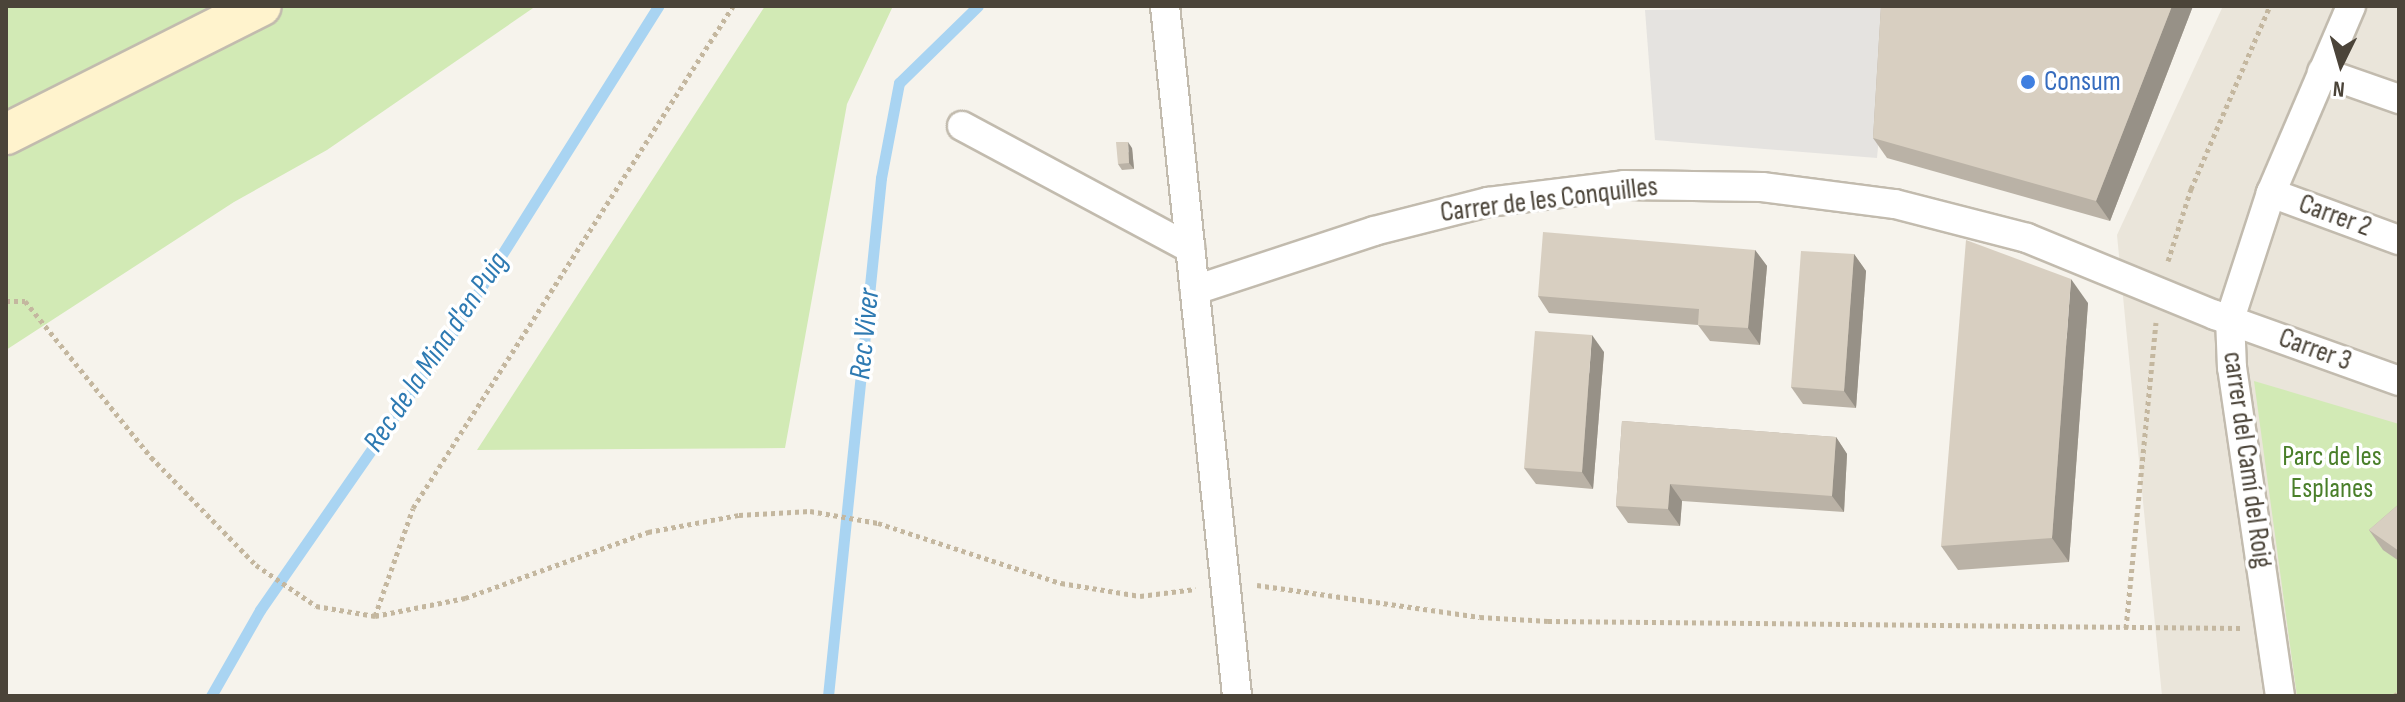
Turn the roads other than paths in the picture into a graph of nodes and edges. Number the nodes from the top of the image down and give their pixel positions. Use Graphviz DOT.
graph roads {
  1 [pos="261,6"];
  2 [pos="1165,6"];
  3 [pos="2351,6"];
  4 [pos="2322,72"];
  5 [pos="2399,99"];
  6 [pos="962,126"];
  7 [pos="6,134"];
  8 [pos="2271,193"];
  9 [pos="2399,240"];
  10 [pos="1190,248"];
  11 [pos="1195,290"];
  12 [pos="2230,319"];
  13 [pos="2399,381"];
  14 [pos="1237,696"];
  15 [pos="2280,696"];
  1 -- 7 [label="main road"];
  2 -- 10 [label="street"];
  3 -- 4 [label="street, carrer del Camí del Roig"];
  4 -- 5 [label="street"];
  4 -- 8 [label="street, carrer del Camí del Roig"];
  6 -- 10 [label="street"];
  8 -- 9 [label="street, Carrer 2"];
  8 -- 12 [label="street, carrer del Camí del Roig"];
  10 -- 11 [label="street"];
  11 -- 12 [label="street, Carrer de les Conquilles"];
  11 -- 14 [label="street"];
  12 -- 13 [label="street, Carrer 3"];
  12 -- 15 [label="street, carrer del Camí del Roig"];
}
